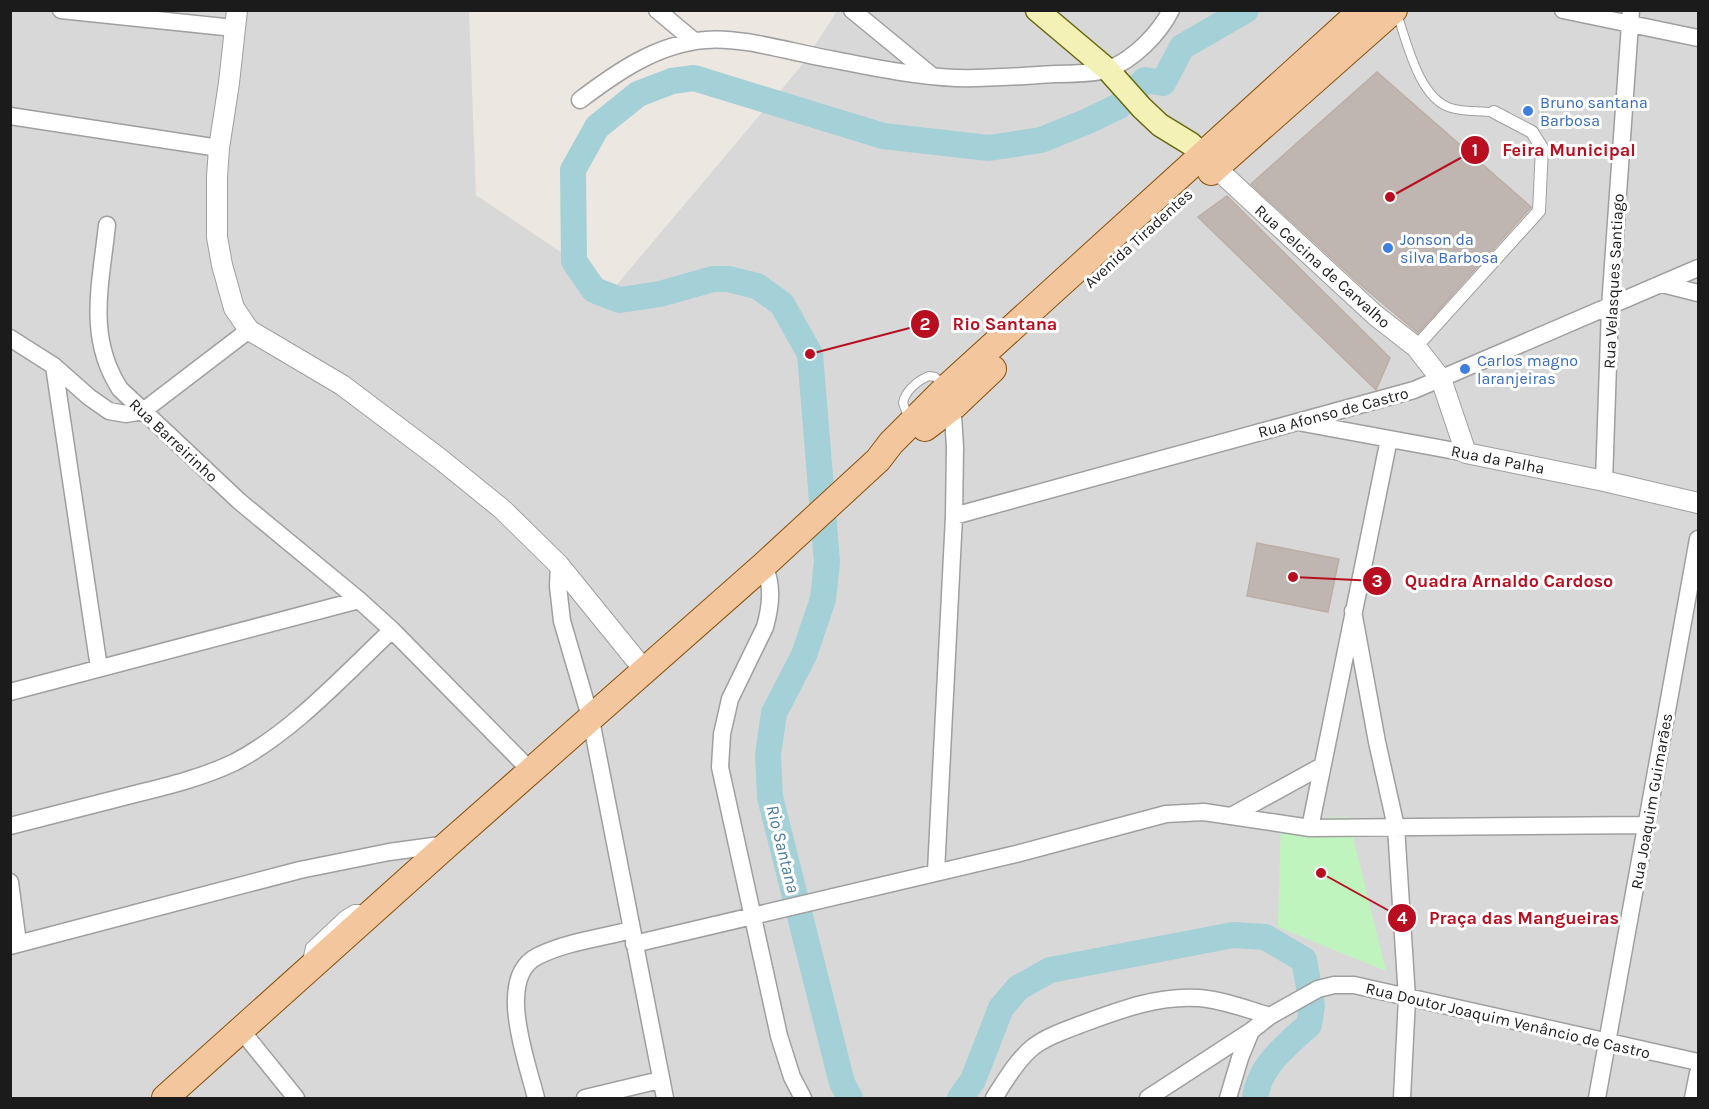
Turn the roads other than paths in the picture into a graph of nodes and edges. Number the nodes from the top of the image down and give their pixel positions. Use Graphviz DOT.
graph roads {
  1 [pos="62,10"];
  2 [pos="657,10"];
  3 [pos="852,10"];
  4 [pos="1037,10"];
  5 [pos="1171,10"];
  6 [pos="1362,10"];
  7 [pos="1394,10"];
  8 [pos="1563,10"];
  9 [pos="1631,18"];
  10 [pos="236,19"];
  11 [pos="1698,38"];
  12 [pos="694,41"];
  13 [pos="1108,70"];
  14 [pos="931,76"];
  15 [pos="580,100"];
  16 [pos="1494,112"];
  17 [pos="10,116"];
  18 [pos="219,148"];
  19 [pos="1210,162"];
  20 [pos="107,225"];
  21 [pos="1698,268"];
  22 [pos="1662,284"];
  23 [pos="1698,293"];
  24 [pos="1610,308"];
  25 [pos="249,330"];
  26 [pos="10,338"];
  27 [pos="1416,347"];
  28 [pos="54,366"];
  29 [pos="1442,379"];
  30 [pos="950,397"];
  31 [pos="143,411"];
  32 [pos="1296,422"];
  33 [pos="917,426"];
  34 [pos="1389,439"];
  35 [pos="1466,453"];
  36 [pos="1604,481"];
  37 [pos="1698,503"];
  38 [pos="954,516"];
  39 [pos="1698,539"];
  40 [pos="773,556"];
  41 [pos="560,565"];
  42 [pos="359,600"];
  43 [pos="1353,610"];
  44 [pos="392,630"];
  45 [pos="99,668"];
  46 [pos="645,671"];
  47 [pos="10,692"];
  48 [pos="591,720"];
  49 [pos="1322,766"];
  50 [pos="531,771"];
  51 [pos="1231,816"];
  52 [pos="1647,825"];
  53 [pos="10,826"];
  54 [pos="1396,827"];
  55 [pos="1310,828"];
  56 [pos="448,844"];
  57 [pos="936,872"];
  58 [pos="10,882"];
  59 [pos="753,917"];
  60 [pos="633,937"];
  61 [pos="14,944"];
  62 [pos="1407,998"];
  63 [pos="1270,1016"];
  64 [pos="241,1030"];
  65 [pos="1251,1031"];
  66 [pos="1608,1043"];
  67 [pos="1698,1062"];
  68 [pos="1698,1073"];
  69 [pos="792,1077"];
  70 [pos="660,1080"];
  71 [pos="165,1098"];
  72 [pos="296,1098"];
  73 [pos="536,1098"];
  74 [pos="585,1098"];
  75 [pos="665,1098"];
  76 [pos="788,1098"];
  77 [pos="803,1098"];
  78 [pos="994,1098"];
  79 [pos="1148,1098"];
  80 [pos="1228,1098"];
  81 [pos="1402,1098"];
  82 [pos="1597,1098"];
  83 [pos="1693,1098"];
  1 -- 10 [label="street"];
  2 -- 12 [label="street"];
  3 -- 14 [label="street"];
  4 -- 13 [label="main road, Rua Celcina de Carvalho"];
  5 -- 13 [label="street"];
  6 -- 19 [label="main road"];
  7 -- 16 [label="lane"];
  7 -- 19 [label="main road"];
  8 -- 9 [label="street"];
  9 -- 11 [label="street"];
  9 -- 24 [label="street, Rua Velasques Santiago"];
  10 -- 18 [label="street"];
  12 -- 14 [label="street"];
  12 -- 15 [label="street"];
  13 -- 14 [label="street"];
  13 -- 19 [label="main road, Rua Celcina de Carvalho"];
  16 -- 27 [label="street"];
  17 -- 18 [label="street"];
  18 -- 25 [label="street"];
  19 -- 27 [label="street, Rua Celcina de Carvalho"];
  19 -- 30 [label="main road"];
  20 -- 31 [label="street, Rua Barreirinho"];
  21 -- 22 [label="street, Rua Afonso de Castro"];
  22 -- 23 [label="street"];
  22 -- 24 [label="street, Rua Afonso de Castro"];
  24 -- 29 [label="street, Rua Afonso de Castro"];
  24 -- 36 [label="street, Rua Velasques Santiago"];
  25 -- 31 [label="street"];
  25 -- 41 [label="street"];
  26 -- 28 [label="street"];
  27 -- 29 [label="street, Rua Celcina de Carvalho"];
  28 -- 31 [label="street"];
  28 -- 45 [label="street"];
  29 -- 32 [label="street, Rua Afonso de Castro"];
  29 -- 35 [label="street, Rua Celcina de Carvalho"];
  30 -- 33 [label="main road"];
  30 -- 33 [label="lane"];
  30 -- 38 [label="street"];
  31 -- 42 [label="street, Rua Barreirinho"];
  32 -- 34 [label="street, Rua da Palha"];
  32 -- 38 [label="street, Rua Afonso de Castro"];
  33 -- 40 [label="main road"];
  34 -- 35 [label="street, Rua da Palha"];
  34 -- 43 [label="street"];
  35 -- 36 [label="street, Rua da Palha"];
  36 -- 37 [label="street, Rua da Palha"];
  38 -- 57 [label="street"];
  39 -- 52 [label="street, Rua Joaquim Guimarães"];
  40 -- 46 [label="main road"];
  40 -- 59 [label="street"];
  41 -- 46 [label="street"];
  41 -- 48 [label="street"];
  42 -- 44 [label="street, Rua Barreirinho"];
  42 -- 45 [label="street"];
  43 -- 49 [label="street"];
  43 -- 54 [label="street"];
  44 -- 50 [label="street, Rua Barreirinho"];
  44 -- 53 [label="street"];
  45 -- 47 [label="street"];
  46 -- 48 [label="main road"];
  48 -- 50 [label="main road"];
  48 -- 60 [label="street"];
  49 -- 51 [label="street"];
  49 -- 55 [label="street"];
  50 -- 56 [label="main road"];
  51 -- 55 [label="street"];
  51 -- 57 [label="street"];
  52 -- 54 [label="street"];
  52 -- 66 [label="street, Rua Joaquim Guimarães"];
  54 -- 55 [label="street"];
  54 -- 62 [label="street"];
  56 -- 61 [label="street"];
  56 -- 64 [label="main road"];
  57 -- 59 [label="street"];
  58 -- 61 [label="street"];
  59 -- 60 [label="street"];
  59 -- 69 [label="street"];
  60 -- 70 [label="street"];
  60 -- 73 [label="street"];
  62 -- 63 [label="street, Rua Doutor Joaquim Venâncio de Castro"];
  62 -- 66 [label="street, Rua Doutor Joaquim Venâncio de Castro"];
  62 -- 81 [label="street"];
  63 -- 65 [label="street"];
  63 -- 78 [label="street"];
  64 -- 71 [label="main road"];
  64 -- 72 [label="street"];
  65 -- 79 [label="street"];
  65 -- 80 [label="street"];
  66 -- 67 [label="street, Rua Doutor Joaquim Venâncio de Castro"];
  66 -- 82 [label="street, Rua Joaquim Guimarães"];
  68 -- 83 [label="street"];
  69 -- 76 [label="street"];
  69 -- 77 [label="street"];
  70 -- 74 [label="street"];
  70 -- 75 [label="street"];
}
